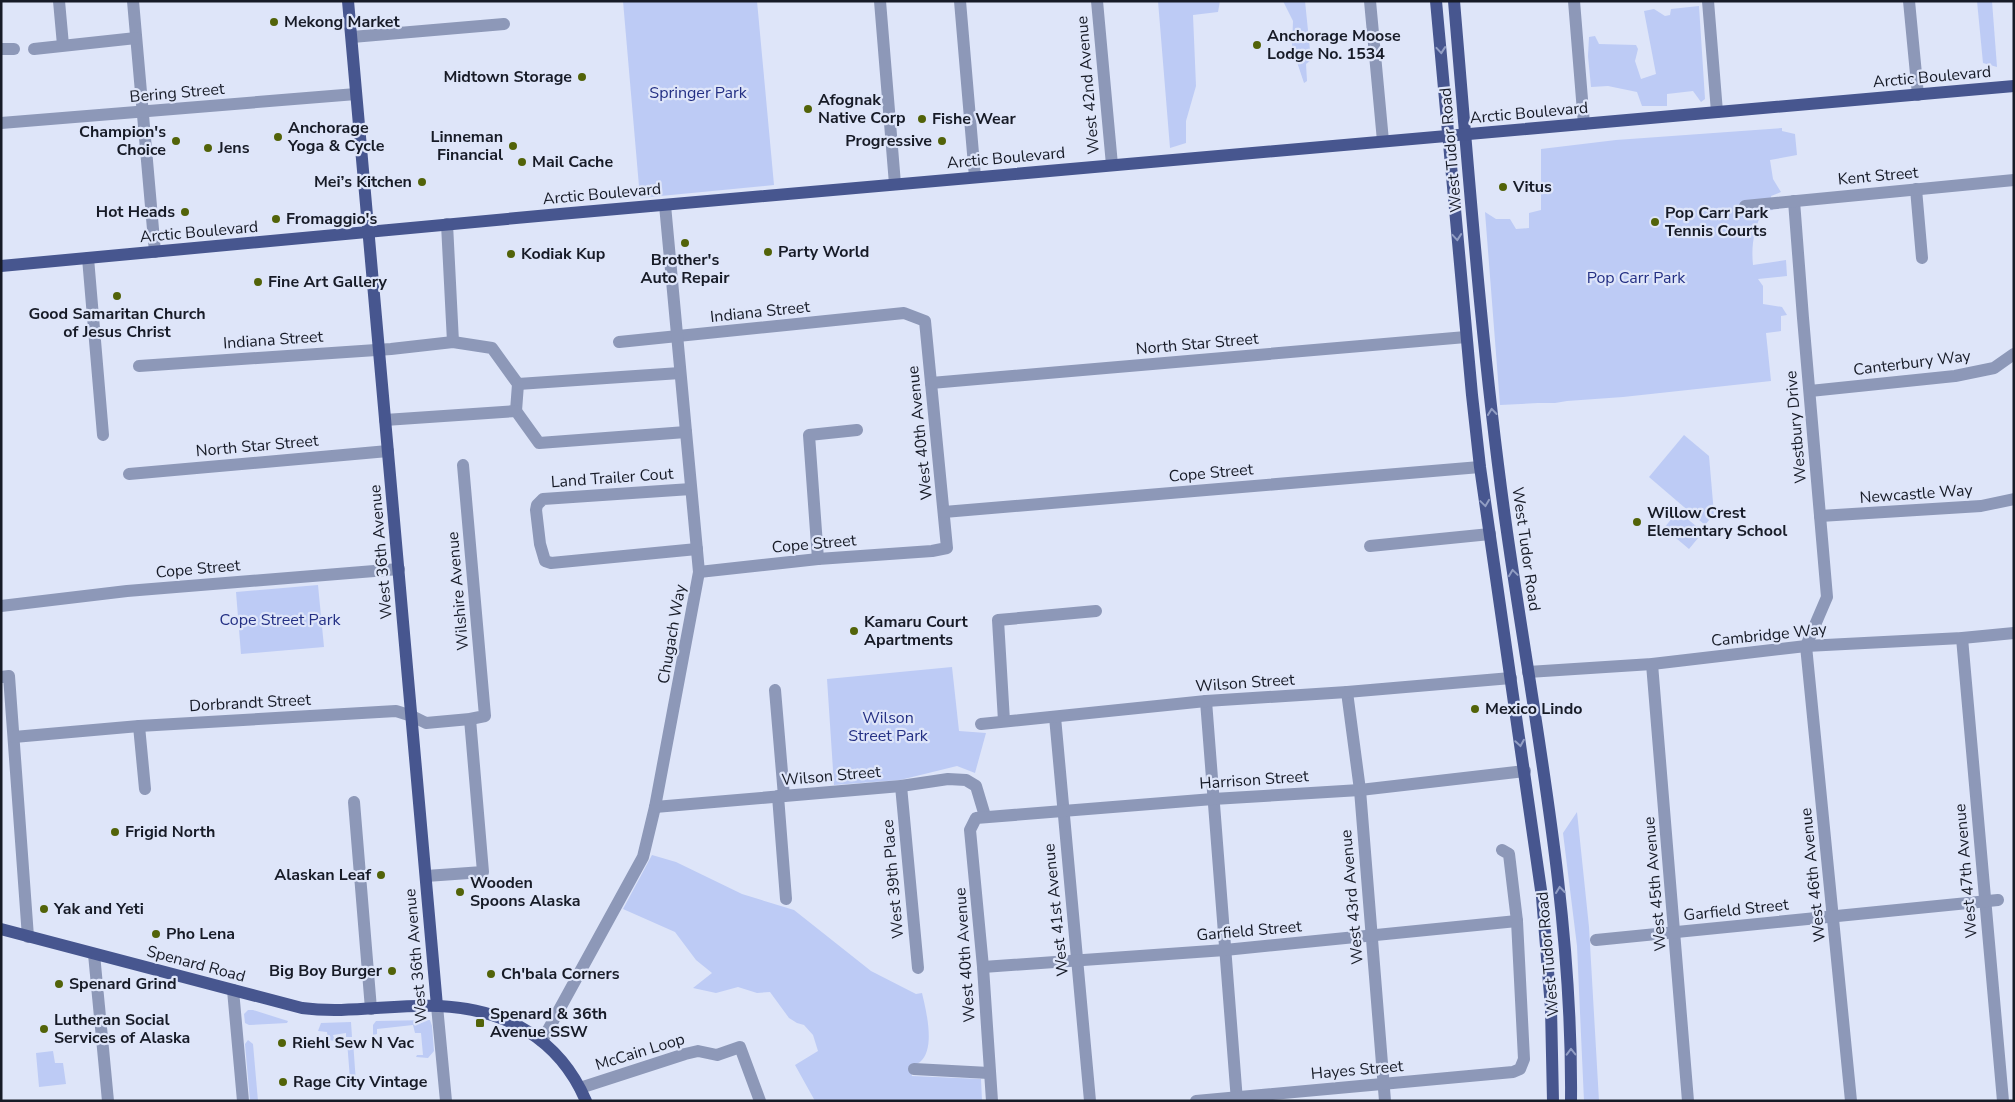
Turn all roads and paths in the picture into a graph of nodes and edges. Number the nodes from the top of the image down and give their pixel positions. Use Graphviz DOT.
graph roads {
  1 [pos="59,1"];
  2 [pos="133,1"];
  3 [pos="348,1"];
  4 [pos="880,1"];
  5 [pos="960,1"];
  6 [pos="1097,1"];
  7 [pos="1370,1"];
  8 [pos="1436,1"];
  9 [pos="1454,1"];
  10 [pos="1574,1"];
  11 [pos="1708,1"];
  12 [pos="1909,1"];
  13 [pos="504,24"];
  14 [pos="352,37"];
  15 [pos="136,38"];
  16 [pos="63,45"];
  17 [pos="34,50"];
  18 [pos="2014,86"];
  19 [pos="356,94"];
  20 [pos="1918,95"];
  21 [pos="143,112"];
  22 [pos="1717,112"];
  23 [pos="1,123"];
  24 [pos="1584,124"];
  25 [pos="1465,134"];
  26 [pos="1448,136"];
  27 [pos="1383,141"];
  28 [pos="1112,166"];
  29 [pos="975,178"];
  30 [pos="2014,180"];
  31 [pos="895,184"];
  32 [pos="1916,189"];
  33 [pos="1794,200"];
  34 [pos="665,205"];
  35 [pos="1745,206"];
  36 [pos="447,224"];
  37 [pos="369,233"];
  38 [pos="155,252"];
  39 [pos="88,258"];
  40 [pos="1922,258"];
  41 [pos="1,266"];
  42 [pos="904,313"];
  43 [pos="676,337"];
  44 [pos="1466,337"];
  45 [pos="453,342"];
  46 [pos="620,342"];
  47 [pos="379,349"];
  48 [pos="2014,354"];
  49 [pos="139,366"];
  50 [pos="680,373"];
  51 [pos="931,383"];
  52 [pos="518,384"];
  53 [pos="1810,391"];
  54 [pos="516,411"];
  55 [pos="385,420"];
  56 [pos="857,430"];
  57 [pos="686,432"];
  58 [pos="103,435"];
  59 [pos="388,451"];
  60 [pos="464,465"];
  61 [pos="1480,467"];
  62 [pos="129,474"];
  63 [pos="691,489"];
  64 [pos="2014,499"];
  65 [pos="944,512"];
  66 [pos="1820,516"];
  67 [pos="1490,534"];
  68 [pos="1370,546"];
  69 [pos="697,549"];
  70 [pos="932,551"];
  71 [pos="818,559"];
  72 [pos="399,569"];
  73 [pos="699,572"];
  74 [pos="1497,585"];
  75 [pos="1,606"];
  76 [pos="1096,611"];
  77 [pos="2014,633"];
  78 [pos="1962,638"];
  79 [pos="1806,646"];
  80 [pos="1652,664"];
  81 [pos="1528,672"];
  82 [pos="5,676"];
  83 [pos="1511,678"];
  84 [pos="775,690"];
  85 [pos="1347,692"];
  86 [pos="1206,702"];
  87 [pos="412,716"];
  88 [pos="485,716"];
  89 [pos="1055,716"];
  90 [pos="470,719"];
  91 [pos="1004,721"];
  92 [pos="981,724"];
  93 [pos="139,726"];
  94 [pos="14,737"];
  95 [pos="1542,765"];
  96 [pos="1525,771"];
  97 [pos="901,786"];
  98 [pos="145,789"];
  99 [pos="1360,790"];
  100 [pos="781,796"];
  101 [pos="1213,799"];
  102 [pos="354,802"];
  103 [pos="655,807"];
  104 [pos="1063,811"];
  105 [pos="985,816"];
  106 [pos="1502,850"];
  107 [pos="426,876"];
  108 [pos="786,898"];
  109 [pos="1998,900"];
  110 [pos="1985,902"];
  111 [pos="1833,917"];
  112 [pos="1516,921"];
  113 [pos="1,929"];
  114 [pos="1675,932"];
  115 [pos="1372,936"];
  116 [pos="28,937"];
  117 [pos="1596,940"];
  118 [pos="1226,950"];
  119 [pos="94,954"];
  120 [pos="1078,960"];
  121 [pos="983,967"];
  122 [pos="918,968"];
  123 [pos="233,990"];
  124 [pos="437,1006"];
  125 [pos="371,1009"];
  126 [pos="542,1041"];
  127 [pos="914,1069"];
  128 [pos="989,1073"];
  129 [pos="1384,1084"];
  130 [pos="580,1088"];
  131 [pos="1237,1099"];
  132 [pos="108,1101"];
  133 [pos="243,1101"];
  134 [pos="446,1101"];
  135 [pos="586,1101"];
  136 [pos="760,1101"];
  137 [pos="992,1101"];
  138 [pos="1090,1101"];
  139 [pos="1196,1101"];
  140 [pos="1385,1101"];
  141 [pos="1553,1101"];
  142 [pos="1571,1101"];
  143 [pos="1688,1101"];
  144 [pos="1851,1101"];
  145 [pos="2003,1101"];
  1 -- 16 [label="street"];
  2 -- 15 [label="street"];
  3 -- 14 [label="main road, West 36th Avenue"];
  4 -- 31 [label="street"];
  5 -- 29 [label="street"];
  6 -- 28 [label="street, West 42nd Avenue"];
  7 -- 27 [label="street"];
  8 -- 26 [label="main road, West Tudor Road, one-way"];
  9 -- 25 [label="main road, West Tudor Road"];
  10 -- 24 [label="street"];
  11 -- 22 [label="street"];
  12 -- 20 [label="street"];
  13 -- 14 [label="street"];
  14 -- 19 [label="main road, West 36th Avenue"];
  15 -- 16 [label="street"];
  15 -- 21 [label="street"];
  16 -- 17 [label="street"];
  18 -- 20 [label="main road, Arctic Boulevard"];
  19 -- 21 [label="street, Bering Street"];
  19 -- 37 [label="main road, West 36th Avenue"];
  20 -- 22 [label="main road, Arctic Boulevard"];
  21 -- 23 [label="street, Bering Street"];
  21 -- 38 [label="street"];
  22 -- 24 [label="main road, Arctic Boulevard"];
  24 -- 25 [label="main road, Arctic Boulevard"];
  25 -- 26 [label="main road, Arctic Boulevard"];
  81 -- 25 [label="main road, West Tudor Road, one-way"];
  26 -- 27 [label="main road, Arctic Boulevard"];
  26 -- 44 [label="main road, West Tudor Road, one-way"];
  27 -- 28 [label="main road, Arctic Boulevard"];
  28 -- 29 [label="main road, Arctic Boulevard"];
  29 -- 31 [label="main road, Arctic Boulevard"];
  30 -- 32 [label="street, Kent Street"];
  31 -- 34 [label="main road, Arctic Boulevard"];
  32 -- 33 [label="street, Kent Street"];
  32 -- 40 [label="street"];
  33 -- 35 [label="street, Kent Street"];
  33 -- 53 [label="street, Westbury Drive"];
  34 -- 36 [label="main road, Arctic Boulevard"];
  34 -- 43 [label="street, Chugach Way"];
  36 -- 37 [label="main road, Arctic Boulevard"];
  36 -- 45 [label="street"];
  37 -- 38 [label="main road, Arctic Boulevard"];
  37 -- 47 [label="main road, West 36th Avenue"];
  38 -- 39 [label="main road, Arctic Boulevard"];
  39 -- 41 [label="main road, Arctic Boulevard"];
  39 -- 58 [label="street"];
  42 -- 43 [label="street, Indiana Street"];
  42 -- 51 [label="street, West 40th Avenue"];
  43 -- 46 [label="street, Indiana Street"];
  43 -- 50 [label="street, Chugach Way"];
  44 -- 51 [label="street, North Star Street"];
  44 -- 61 [label="main road, West Tudor Road"];
  45 -- 47 [label="street, Indiana Street"];
  45 -- 52 [label="street, Indiana Street"];
  47 -- 49 [label="street, Indiana Street"];
  47 -- 55 [label="main road, West 36th Avenue"];
  48 -- 53 [label="street, Canterbury Way"];
  50 -- 52 [label="street"];
  50 -- 57 [label="street, Chugach Way"];
  51 -- 65 [label="street, West 40th Avenue"];
  52 -- 54 [label="street"];
  53 -- 66 [label="street, Westbury Drive"];
  54 -- 55 [label="street"];
  54 -- 57 [label="street"];
  55 -- 59 [label="main road, West 36th Avenue"];
  56 -- 71 [label="street"];
  57 -- 63 [label="street, Chugach Way"];
  59 -- 62 [label="street, North Star Street"];
  59 -- 72 [label="main road, West 36th Avenue"];
  60 -- 88 [label="street, Wilshire Avenue"];
  61 -- 65 [label="street, Cope Street"];
  61 -- 67 [label="main road, West Tudor Road, one-way"];
  63 -- 69 [label="street, Chugach Way"];
  63 -- 69 [label="street, Land Trailer Cout"];
  64 -- 66 [label="street, Newcastle Way"];
  65 -- 70 [label="street, West 40th Avenue"];
  66 -- 79 [label="street, Westbury Drive"];
  67 -- 68 [label="street"];
  67 -- 74 [label="main road, West Tudor Road"];
  69 -- 73 [label="street, Chugach Way"];
  70 -- 71 [label="street, Cope Street"];
  71 -- 73 [label="street, Cope Street"];
  72 -- 75 [label="street, Cope Street"];
  72 -- 87 [label="main road, West 36th Avenue"];
  73 -- 103 [label="street, Chugach Way"];
  74 -- 81 [label="main road"];
  74 -- 83 [label="main road, West Tudor Road"];
  76 -- 91 [label="street"];
  77 -- 78 [label="street, Cambridge Way"];
  78 -- 79 [label="street, Cambridge Way"];
  78 -- 110 [label="street, West 47th Avenue"];
  79 -- 80 [label="street, Cambridge Way"];
  79 -- 111 [label="street, West 46th Avenue"];
  80 -- 81 [label="street, Cambridge Way"];
  80 -- 114 [label="street, West 45th Avenue"];
  81 -- 95 [label="main road, West Tudor Road"];
  82 -- 94 [label="street"];
  83 -- 85 [label="street, Wilson Street"];
  83 -- 95 [label="main road"];
  83 -- 96 [label="main road, West Tudor Road, one-way"];
  84 -- 100 [label="street"];
  85 -- 86 [label="street, Wilson Street"];
  85 -- 99 [label="street, West 43rd Avenue"];
  86 -- 89 [label="street, Wilson Street"];
  86 -- 101 [label="street"];
  87 -- 90 [label="street, Dorbrandt Street"];
  87 -- 93 [label="street, Dorbrandt Street"];
  87 -- 107 [label="main road, West 36th Avenue"];
  88 -- 90 [label="street, Dorbrandt Street"];
  89 -- 91 [label="street, Wilson Street"];
  89 -- 104 [label="street, West 41st Avenue"];
  90 -- 107 [label="street"];
  91 -- 92 [label="street, Wilson Street"];
  93 -- 94 [label="street, Dorbrandt Street"];
  93 -- 98 [label="street"];
  94 -- 116 [label="street"];
  142 -- 95 [label="main road, West Tudor Road, one-way"];
  96 -- 99 [label="street, Harrison Street"];
  96 -- 141 [label="main road, West Tudor Road"];
  97 -- 100 [label="street, Wilson Street"];
  97 -- 105 [label="street, Wilson Street"];
  97 -- 122 [label="street, West 39th Place"];
  99 -- 101 [label="street, Harrison Street"];
  99 -- 115 [label="street, West 43rd Avenue"];
  100 -- 103 [label="street, Wilson Street"];
  100 -- 108 [label="street"];
  101 -- 104 [label="street, Harrison Street"];
  101 -- 118 [label="street"];
  102 -- 125 [label="street"];
  103 -- 126 [label="street, Chugach Way"];
  104 -- 105 [label="street, Harrison Street"];
  104 -- 120 [label="street, West 41st Avenue"];
  105 -- 121 [label="street, West 40th Avenue"];
  106 -- 112 [label="street"];
  107 -- 124 [label="main road, West 36th Avenue"];
  109 -- 110 [label="street, Garfield Street"];
  110 -- 111 [label="street, Garfield Street"];
  110 -- 145 [label="street, West 47th Avenue"];
  111 -- 114 [label="street, Garfield Street"];
  111 -- 144 [label="street, West 46th Avenue"];
  112 -- 115 [label="street, Garfield Street"];
  112 -- 129 [label="street, Hayes Street"];
  113 -- 116 [label="main road, Spenard Road"];
  114 -- 117 [label="street, Garfield Street"];
  114 -- 143 [label="street, West 45th Avenue"];
  115 -- 118 [label="street, Garfield Street"];
  115 -- 129 [label="street, West 43rd Avenue"];
  116 -- 119 [label="main road, Spenard Road"];
  118 -- 120 [label="street, Garfield Street"];
  118 -- 131 [label="street"];
  119 -- 123 [label="main road, Spenard Road"];
  119 -- 132 [label="street"];
  120 -- 121 [label="street, Garfield Street"];
  120 -- 138 [label="street, West 41st Avenue"];
  121 -- 128 [label="street, West 40th Avenue"];
  123 -- 125 [label="main road, Spenard Road"];
  123 -- 133 [label="street"];
  124 -- 125 [label="main road, Spenard Road"];
  124 -- 126 [label="main road, Spenard Road"];
  124 -- 134 [label="street, West 36th Avenue"];
  126 -- 130 [label="main road, Spenard Road"];
  127 -- 128 [label="street"];
  128 -- 137 [label="street, West 40th Avenue"];
  129 -- 131 [label="street, Hayes Street"];
  129 -- 140 [label="street, West 43rd Avenue"];
  130 -- 135 [label="main road, Spenard Road"];
  130 -- 136 [label="street, McCain Loop"];
  131 -- 139 [label="street, Hayes Street"];
}
